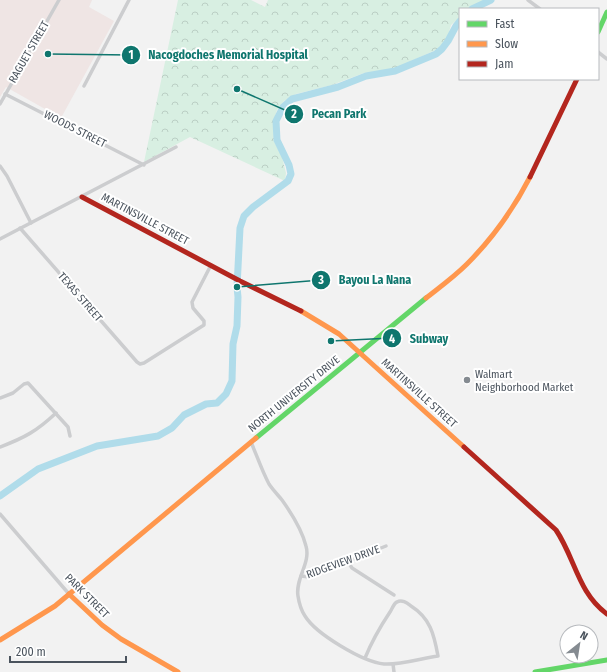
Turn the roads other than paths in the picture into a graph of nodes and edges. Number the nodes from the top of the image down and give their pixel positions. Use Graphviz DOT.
graph roads {
  1 [pos="59,0"];
  2 [pos="129,0"];
  3 [pos="528,0"];
  4 [pos="539,8"];
  5 [pos="607,12"];
  6 [pos="599,30"];
  7 [pos="599,53"];
  8 [pos="607,59"];
  9 [pos="577,80"];
  10 [pos="84,86"];
  11 [pos="5,94"];
  12 [pos="0,104"];
  13 [pos="176,147"];
  14 [pos="144,165"];
  15 [pos="0,166"];
  16 [pos="82,197"];
  17 [pos="31,223"];
  18 [pos="20,228"];
  19 [pos="0,239"];
  20 [pos="211,265"];
  21 [pos="360,353"];
  22 [pos="0,398"];
  23 [pos="56,413"];
  24 [pos="70,436"];
  25 [pos="251,442"];
  26 [pos="0,447"];
  27 [pos="1,515"];
  28 [pos="386,546"];
  29 [pos="348,562"];
  30 [pos="300,576"];
  31 [pos="69,594"];
  32 [pos="394,595"];
  33 [pos="607,614"];
  34 [pos="0,640"];
  35 [pos="365,658"];
  36 [pos="607,660"];
  37 [pos="393,664"];
  38 [pos="178,672"];
  39 [pos="394,672"];
  40 [pos="535,672"];
  1 -- 11 [label="street, RAGUET STREET"];
  2 -- 10 [label="street"];
  3 -- 4 [label="street"];
  5 -- 6 [label="street"];
  7 -- 8 [label="street"];
  9 -- 21 [label="street, NORTH UNIVERSITY DRIVE"];
  11 -- 12 [label="street, RAGUET STREET"];
  11 -- 14 [label="street, WOODS STREET"];
  13 -- 14 [label="street"];
  14 -- 16 [label="street"];
  15 -- 17 [label="street"];
  16 -- 17 [label="street"];
  16 -- 20 [label="street, MARTINSVILLE STREET"];
  17 -- 18 [label="street"];
  18 -- 19 [label="street"];
  18 -- 20 [label="street, TEXAS STREET"];
  20 -- 21 [label="street, MARTINSVILLE STREET"];
  21 -- 25 [label="street, NORTH UNIVERSITY DRIVE"];
  21 -- 33 [label="street, MARTINSVILLE STREET"];
  22 -- 23 [label="street"];
  23 -- 24 [label="street"];
  23 -- 26 [label="street"];
  25 -- 30 [label="street"];
  25 -- 31 [label="street, NORTH UNIVERSITY DRIVE"];
  27 -- 31 [label="street, PARK STREET"];
  28 -- 29 [label="street, RIDGEVIEW DRIVE"];
  29 -- 30 [label="street, RIDGEVIEW DRIVE"];
  29 -- 32 [label="street"];
  30 -- 35 [label="street"];
  31 -- 34 [label="street, NORTH UNIVERSITY DRIVE"];
  31 -- 38 [label="street, PARK STREET"];
  35 -- 37 [label="street"];
  35 -- 37 [label="street"];
  36 -- 40 [label="street"];
  37 -- 39 [label="street"];
}
